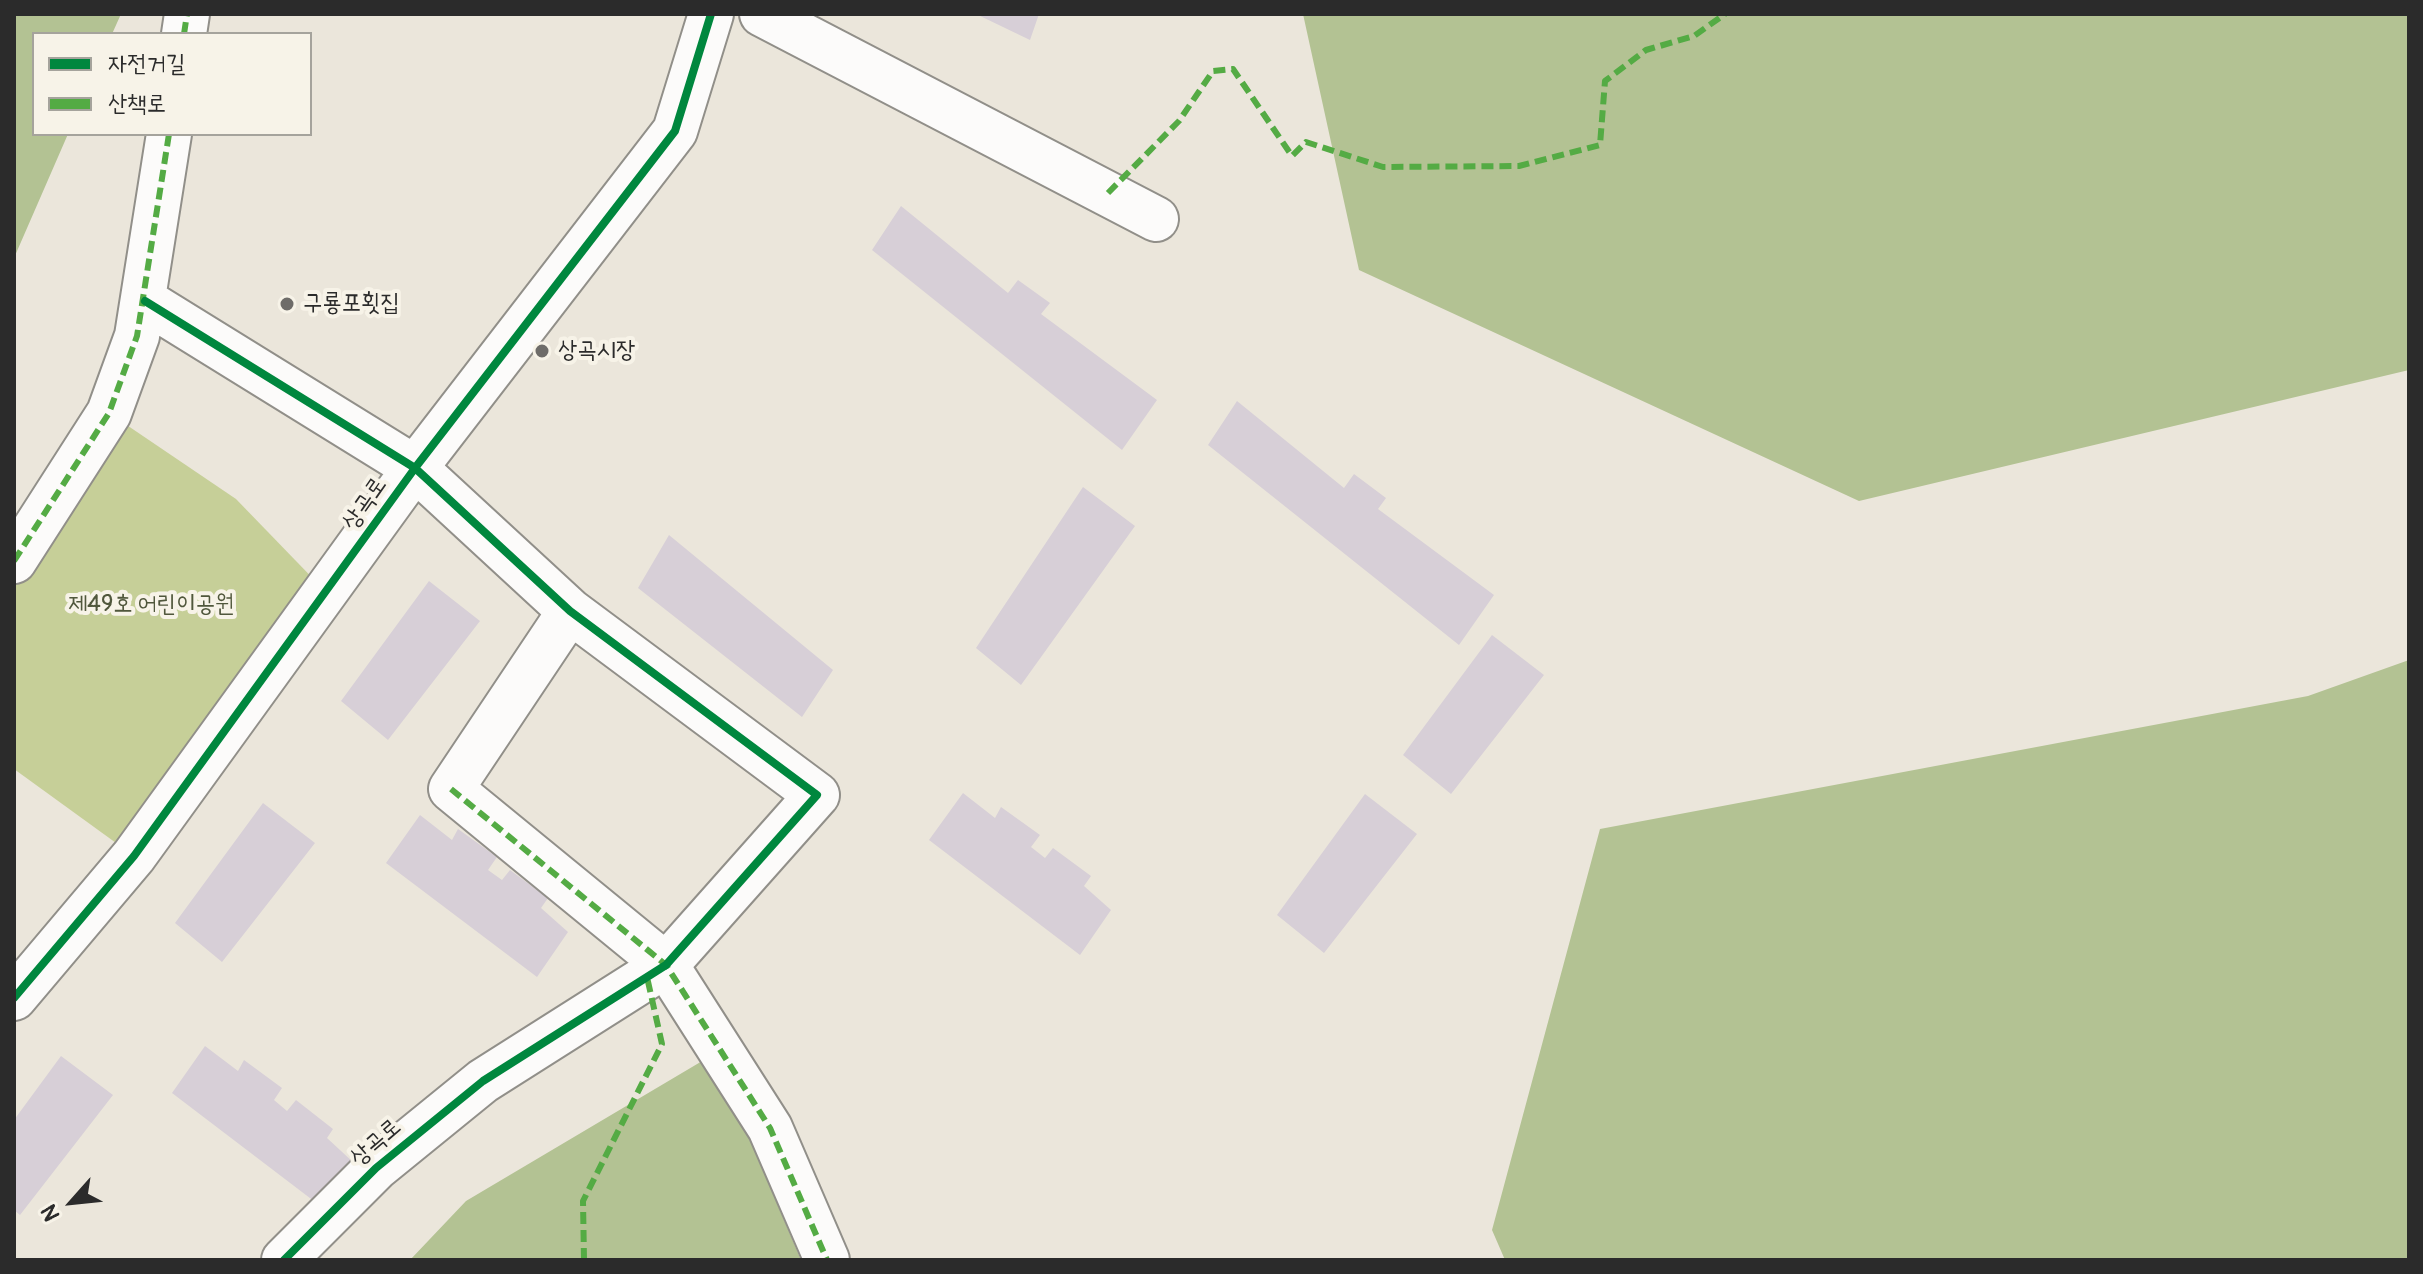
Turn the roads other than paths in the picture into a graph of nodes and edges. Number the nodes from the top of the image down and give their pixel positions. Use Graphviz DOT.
graph roads {
  1 [pos="711,14"];
  2 [pos="762,14"];
  3 [pos="169,136"];
  4 [pos="1156,219"];
  5 [pos="145,301"];
  6 [pos="415,468"];
  7 [pos="14,561"];
  8 [pos="570,611"];
  9 [pos="666,965"];
  10 [pos="14,998"];
  11 [pos="284,1260"];
  12 [pos="827,1260"];
  1 -- 6 [label="street, 상곡로"];
  2 -- 4 [label="street"];
  3 -- 5 [label="street"];
  5 -- 6 [label="street"];
  5 -- 7 [label="street"];
  6 -- 8 [label="street"];
  6 -- 10 [label="street, 상곡로"];
  8 -- 9 [label="street"];
  8 -- 9 [label="street, 상곡로"];
  9 -- 11 [label="street, 상곡로"];
  9 -- 12 [label="street"];
}
